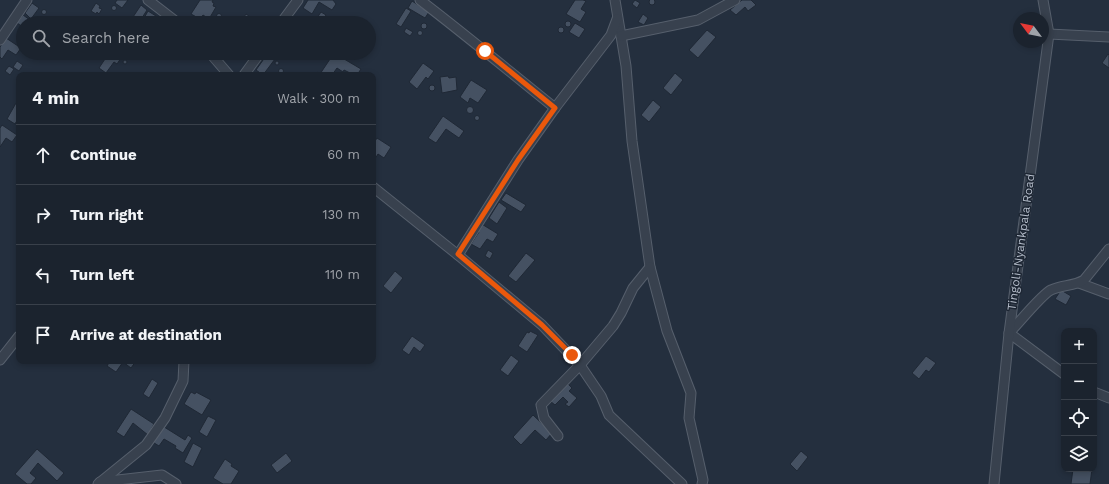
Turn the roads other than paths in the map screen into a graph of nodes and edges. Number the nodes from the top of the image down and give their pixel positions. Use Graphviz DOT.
graph roads {
  1 [pos="27,0"];
  2 [pos="148,0"];
  3 [pos="298,0"];
  4 [pos="420,0"];
  5 [pos="615,0"];
  6 [pos="735,0"];
  7 [pos="1043,0"];
  8 [pos="1045,12"];
  9 [pos="16,16"];
  10 [pos="16,16"];
  11 [pos="169,16"];
  12 [pos="286,16"];
  13 [pos="617,16"];
  14 [pos="1049,34"];
  15 [pos="621,36"];
  16 [pos="1109,37"];
  17 [pos="0,40"];
  18 [pos="1047,48"];
  19 [pos="216,60"];
  20 [pos="255,60"];
  21 [pos="226,72"];
  22 [pos="246,72"];
  23 [pos="555,108"];
  24 [pos="376,190"];
  25 [pos="1109,249"];
  26 [pos="458,254"];
  27 [pos="650,267"];
  28 [pos="1079,283"];
  29 [pos="1109,294"];
  30 [pos="1009,333"];
  31 [pos="16,340"];
  32 [pos="0,360"];
  33 [pos="184,364"];
  34 [pos="580,365"];
  35 [pos="1061,371"];
  36 [pos="1097,393"];
  37 [pos="1109,398"];
  38 [pos="558,436"];
  39 [pos="99,483"];
  40 [pos="176,484"];
  41 [pos="682,484"];
  42 [pos="702,484"];
  43 [pos="994,484"];
  1 -- 10 [label="street"];
  2 -- 11 [label="street"];
  3 -- 12 [label="street"];
  4 -- 23 [label="street"];
  5 -- 13 [label="street"];
  6 -- 15 [label="street"];
  7 -- 8 [label="street, Tingoli-Nyankpala Road"];
  9 -- 17 [label="street"];
  13 -- 15 [label="street"];
  13 -- 23 [label="street"];
  14 -- 16 [label="street"];
  15 -- 27 [label="street"];
  18 -- 30 [label="street, Tingoli-Nyankpala Road"];
  19 -- 21 [label="street"];
  20 -- 22 [label="street"];
  23 -- 26 [label="street"];
  24 -- 26 [label="street"];
  25 -- 28 [label="street"];
  26 -- 34 [label="street"];
  27 -- 34 [label="street"];
  27 -- 42 [label="street"];
  28 -- 29 [label="street"];
  28 -- 30 [label="street"];
  30 -- 35 [label="street"];
  30 -- 43 [label="street, Tingoli-Nyankpala Road"];
  31 -- 32 [label="street"];
  33 -- 39 [label="street"];
  34 -- 38 [label="street"];
  34 -- 41 [label="street"];
  36 -- 37 [label="street"];
  39 -- 40 [label="street"];
}
